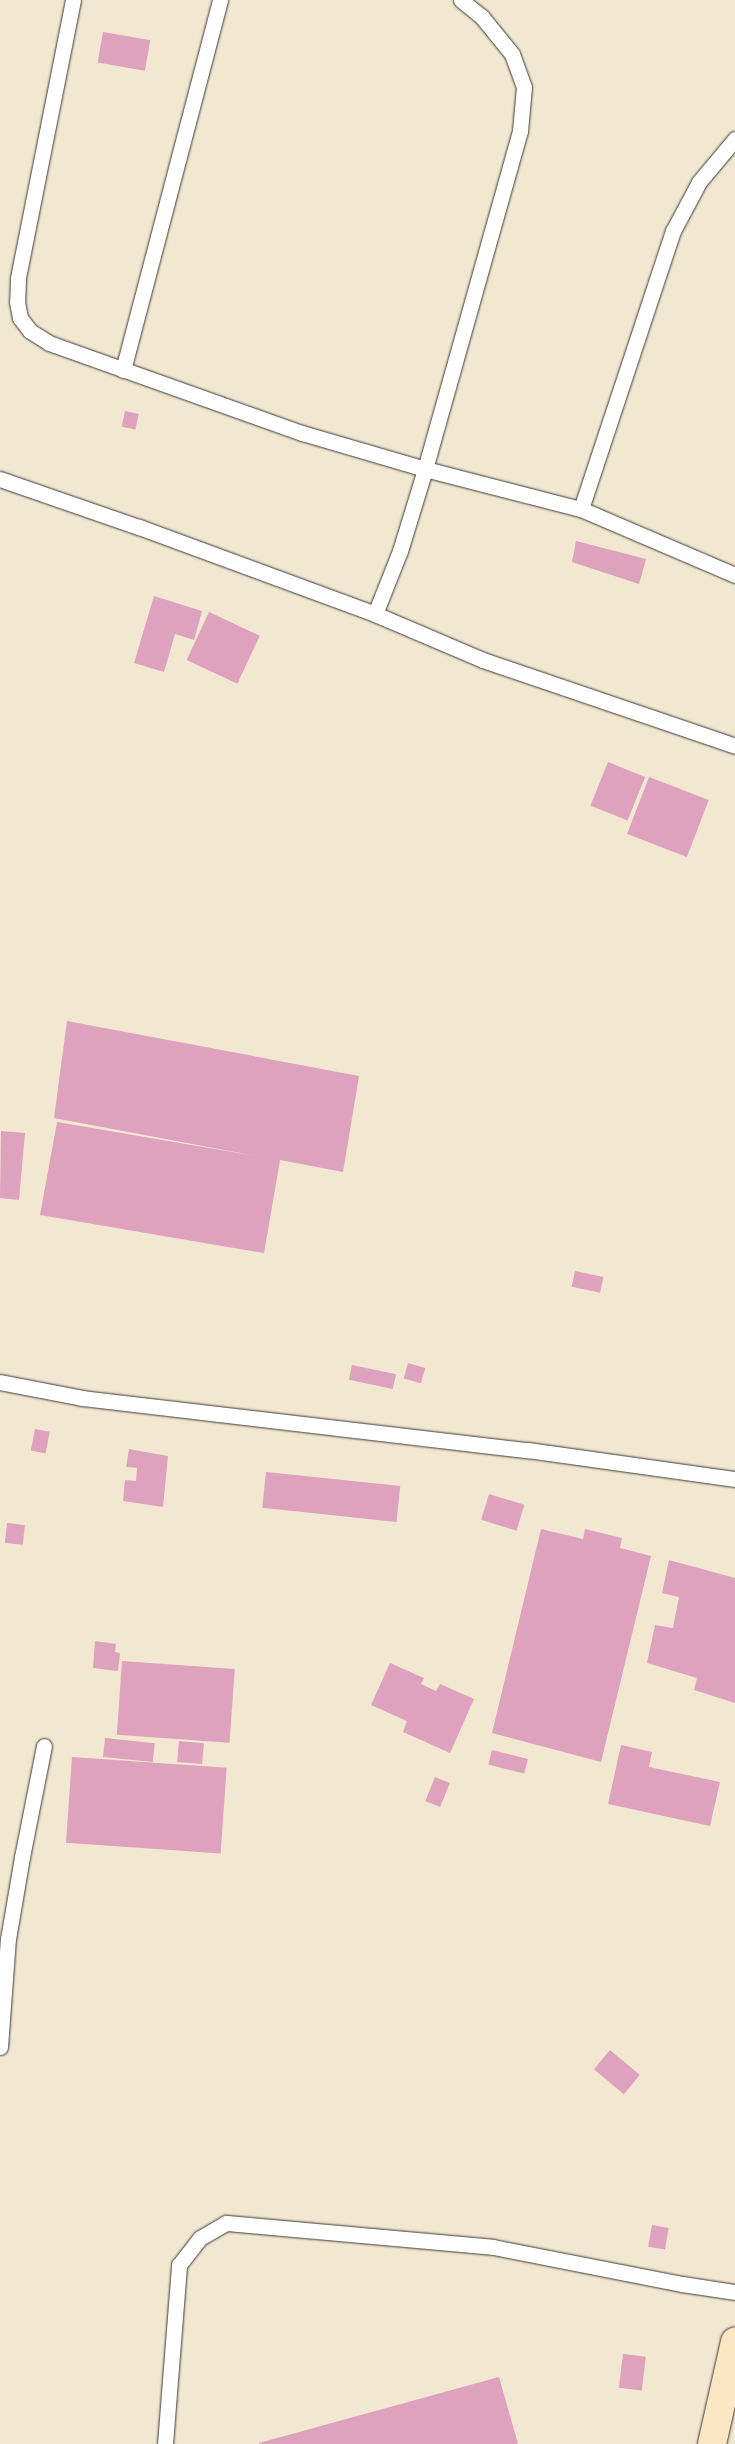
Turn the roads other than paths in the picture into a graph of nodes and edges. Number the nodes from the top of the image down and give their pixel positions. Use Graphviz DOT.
graph roads {
  1 [pos="73,0"];
  2 [pos="220,0"];
  3 [pos="461,0"];
  4 [pos="735,139"];
  5 [pos="123,370"];
  6 [pos="425,469"];
  7 [pos="0,479"];
  8 [pos="581,509"];
  9 [pos="735,574"];
  10 [pos="375,614"];
  11 [pos="735,746"];
  12 [pos="0,1382"];
  13 [pos="735,1479"];
  14 [pos="44,1746"];
  15 [pos="0,2047"];
  16 [pos="735,2292"];
  17 [pos="735,2342"];
  18 [pos="165,2444"];
  19 [pos="712,2444"];
  1 -- 5 [label="lane"];
  2 -- 5 [label="lane"];
  3 -- 6 [label="lane"];
  4 -- 8 [label="lane"];
  5 -- 6 [label="lane"];
  6 -- 8 [label="lane"];
  6 -- 10 [label="lane"];
  7 -- 10 [label="lane"];
  8 -- 9 [label="lane"];
  10 -- 11 [label="lane"];
  12 -- 13 [label="lane"];
  14 -- 15 [label="lane"];
  16 -- 18 [label="lane"];
  17 -- 19 [label="street"];
}
